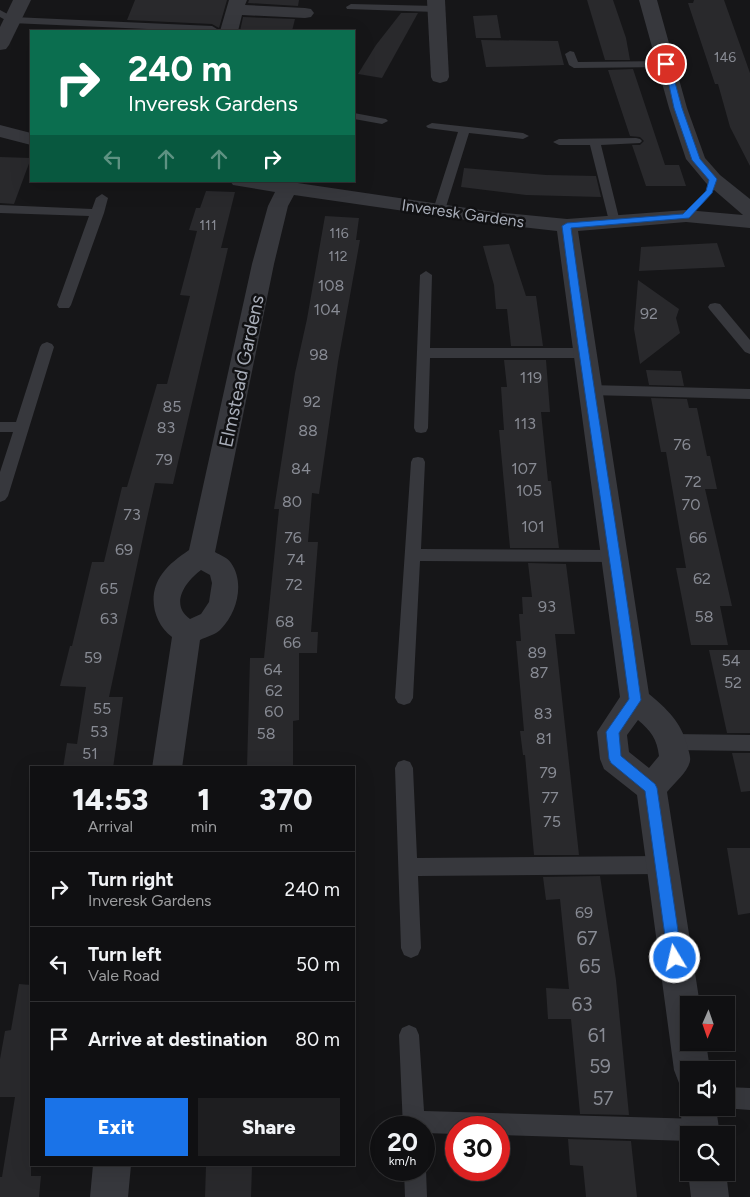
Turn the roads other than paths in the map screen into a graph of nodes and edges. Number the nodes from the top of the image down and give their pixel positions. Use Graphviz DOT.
graph roads {
  1 [pos="22,0"];
  2 [pos="648,0"];
  3 [pos="237,5"];
  4 [pos="436,5"];
  5 [pos="351,7"];
  6 [pos="305,13"];
  7 [pos="5,16"];
  8 [pos="93,28"];
  9 [pos="138,29"];
  10 [pos="192,30"];
  11 [pos="220,30"];
  12 [pos="0,45"];
  13 [pos="570,54"];
  14 [pos="666,64"];
  15 [pos="440,77"];
  16 [pos="355,116"];
  17 [pos="382,121"];
  18 [pos="432,126"];
  19 [pos="464,130"];
  20 [pos="0,131"];
  21 [pos="523,136"];
  22 [pos="30,139"];
  23 [pos="636,141"];
  24 [pos="559,142"];
  25 [pos="595,142"];
  26 [pos="713,179"];
  27 [pos="250,182"];
  28 [pos="291,186"];
  29 [pos="102,198"];
  30 [pos="0,209"];
  31 [pos="439,210"];
  32 [pos="750,210"];
  33 [pos="98,213"];
  34 [pos="686,216"];
  35 [pos="614,222"];
  36 [pos="750,222"];
  37 [pos="567,226"];
  38 [pos="426,276"];
  39 [pos="64,305"];
  40 [pos="715,307"];
  41 [pos="47,346"];
  42 [pos="750,350"];
  43 [pos="424,353"];
  44 [pos="583,353"];
  45 [pos="589,390"];
  46 [pos="750,394"];
  47 [pos="0,427"];
  48 [pos="22,427"];
  49 [pos="421,428"];
  50 [pos="418,462"];
  51 [pos="0,496"];
  52 [pos="412,555"];
  53 [pos="201,556"];
  54 [pos="616,556"];
  55 [pos="187,633"];
  56 [pos="404,698"];
  57 [pos="635,700"];
  58 [pos="672,742"];
  59 [pos="750,743"];
  60 [pos="167,766"];
  61 [pos="404,768"];
  62 [pos="651,788"];
  63 [pos="661,865"];
  64 [pos="407,867"];
  65 [pos="411,948"];
  66 [pos="409,1035"];
  67 [pos="691,1061"];
  68 [pos="735,1098"];
  69 [pos="750,1099"];
  70 [pos="414,1116"];
  71 [pos="435,1124"];
  72 [pos="700,1124"];
  73 [pos="112,1166"];
  74 [pos="415,1181"];
  75 [pos="708,1181"];
  76 [pos="109,1197"];
  77 [pos="416,1197"];
  78 [pos="710,1197"];
  1 -- 7 [label="street"];
  2 -- 14 [label="street"];
  3 -- 6 [label="street"];
  3 -- 11 [label="street"];
  4 -- 5 [label="lane"];
  4 -- 15 [label="street"];
  7 -- 8 [label="lane"];
  7 -- 12 [label="street"];
  8 -- 9 [label="lane"];
  9 -- 10 [label="lane"];
  10 -- 11 [label="lane"];
  13 -- 14 [label="lane"];
  14 -- 26 [label="street"];
  16 -- 17 [label="lane"];
  18 -- 19 [label="lane"];
  19 -- 21 [label="lane"];
  19 -- 31 [label="lane"];
  20 -- 22 [label="street"];
  23 -- 25 [label="lane"];
  24 -- 25 [label="lane"];
  25 -- 35 [label="lane"];
  26 -- 32 [label="street"];
  26 -- 34 [label="street"];
  27 -- 28 [label="street, Inveresk Gardens"];
  28 -- 31 [label="street, Inveresk Gardens"];
  28 -- 53 [label="street, Elmstead Gardens"];
  29 -- 33 [label="lane"];
  30 -- 33 [label="lane"];
  31 -- 37 [label="street, Inveresk Gardens"];
  33 -- 39 [label="lane"];
  34 -- 35 [label="street, Inveresk Gardens"];
  34 -- 36 [label="street, Inveresk Gardens"];
  35 -- 37 [label="street, Inveresk Gardens"];
  37 -- 44 [label="street"];
  38 -- 43 [label="lane"];
  40 -- 42 [label="lane"];
  41 -- 48 [label="lane"];
  43 -- 44 [label="lane"];
  43 -- 49 [label="lane"];
  44 -- 45 [label="street"];
  45 -- 46 [label="lane"];
  45 -- 54 [label="street"];
  47 -- 48 [label="lane"];
  48 -- 51 [label="lane"];
  50 -- 52 [label="lane"];
  52 -- 54 [label="lane"];
  52 -- 56 [label="lane"];
  53 -- 55 [label="street"];
  53 -- 55 [label="street"];
  54 -- 57 [label="street"];
  55 -- 60 [label="street"];
  57 -- 58 [label="street"];
  57 -- 62 [label="street"];
  58 -- 59 [label="lane"];
  58 -- 62 [label="street"];
  61 -- 64 [label="lane"];
  62 -- 63 [label="street"];
  63 -- 64 [label="lane"];
  63 -- 67 [label="street"];
  64 -- 65 [label="lane"];
  66 -- 70 [label="lane"];
  68 -- 69 [label="lane"];
  71 -- 72 [label="lane"];
  73 -- 76 [label="street"];
  74 -- 77 [label="lane"];
  75 -- 78 [label="street"];
}
